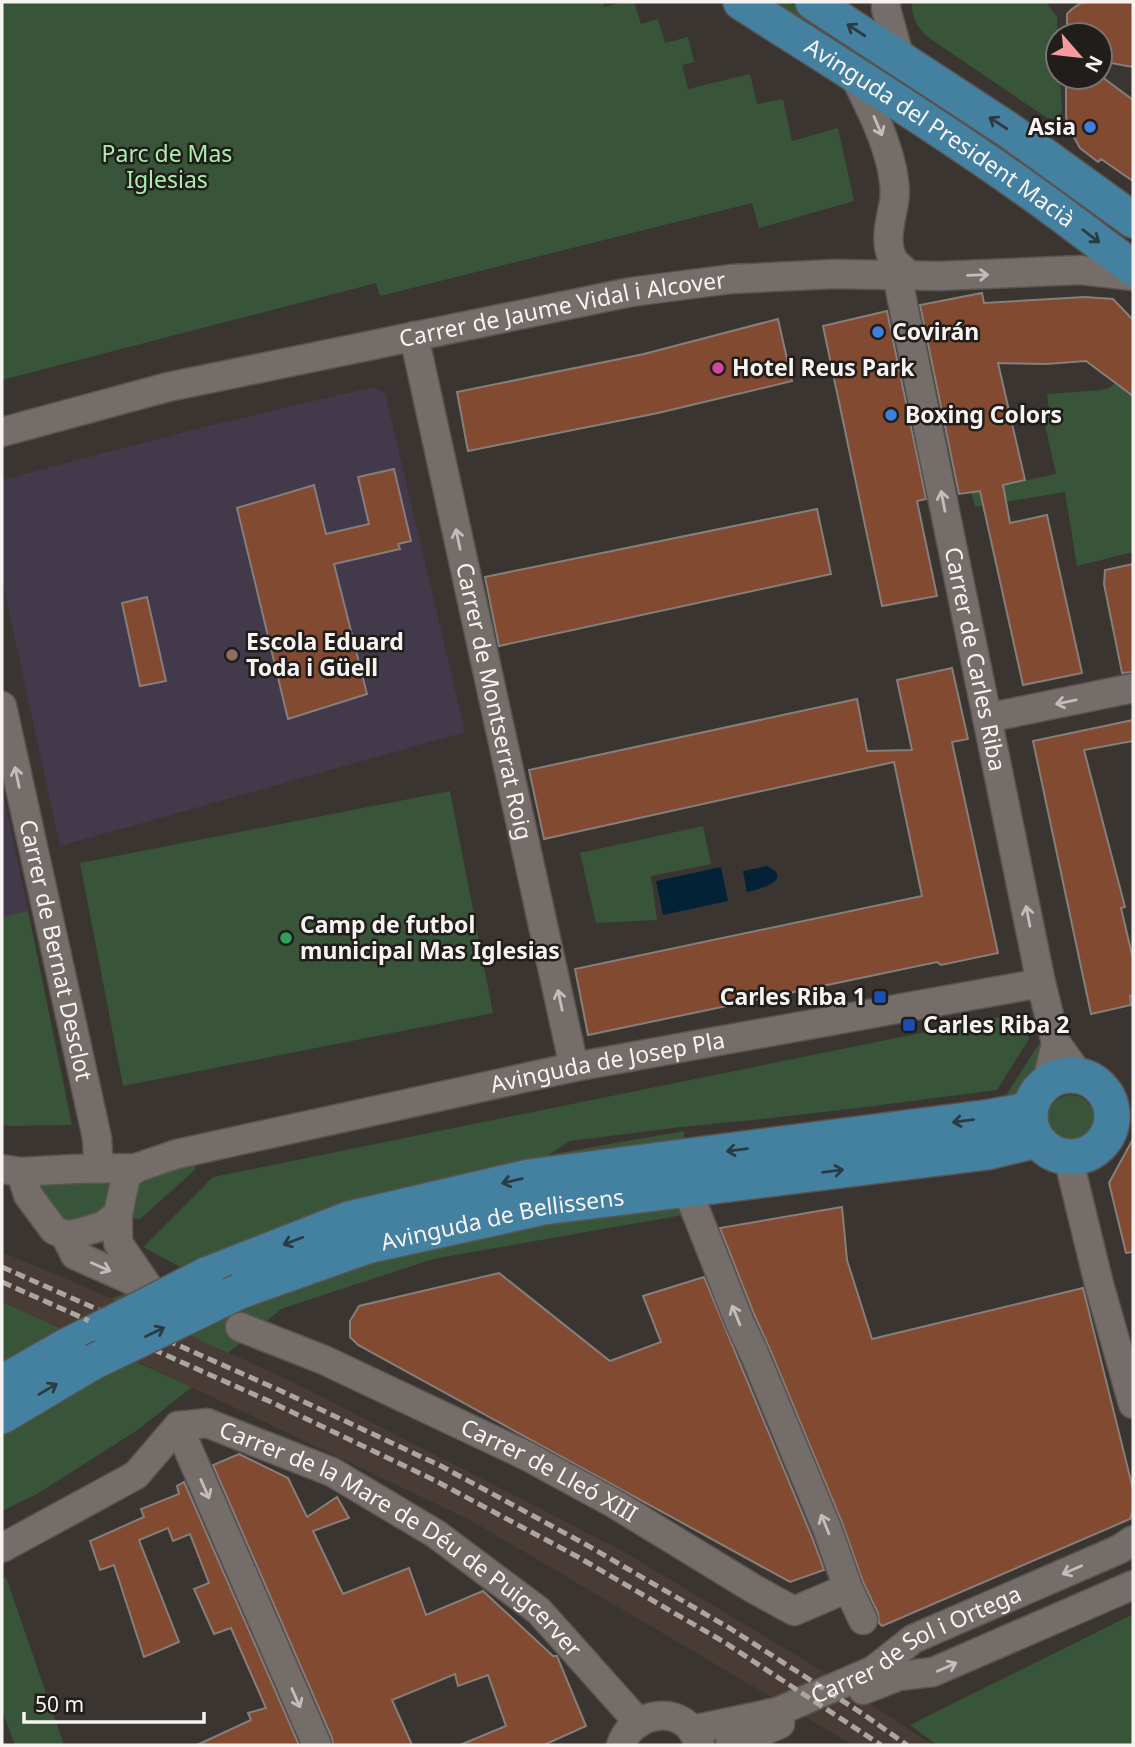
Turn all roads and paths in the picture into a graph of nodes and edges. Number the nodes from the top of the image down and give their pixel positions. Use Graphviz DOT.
graph roads {
  1 [pos="741,2"];
  2 [pos="813,2"];
  3 [pos="887,4"];
  4 [pos="900,59"];
  5 [pos="853,73"];
  6 [pos="1133,220"];
  7 [pos="888,223"];
  8 [pos="1133,268"];
  9 [pos="835,274"];
  10 [pos="903,275"];
  11 [pos="1133,276"];
  12 [pos="414,336"];
  13 [pos="2,432"];
  14 [pos="1133,688"];
  15 [pos="2,706"];
  16 [pos="987,718"];
  17 [pos="1041,983"];
  18 [pos="575,1067"];
  19 [pos="1072,1097"];
  20 [pos="1123,1123"];
  21 [pos="2,1152"];
  22 [pos="47,1154"];
  23 [pos="177,1154"];
  24 [pos="98,1155"];
  25 [pos="1068,1157"];
  26 [pos="136,1168"];
  27 [pos="11,1170"];
  28 [pos="687,1189"];
  29 [pos="118,1214"];
  30 [pos="65,1235"];
  31 [pos="240,1327"];
  32 [pos="79,1355"];
  33 [pos="2,1383"];
  34 [pos="1133,1404"];
  35 [pos="2,1416"];
  36 [pos="178,1426"];
  37 [pos="1133,1540"];
  38 [pos="2,1548"];
  39 [pos="1133,1585"];
  40 [pos="848,1588"];
  41 [pos="863,1620"];
  42 [pos="696,1738"];
  43 [pos="624,1739"];
  44 [pos="317,1745"];
  45 [pos="730,1745"];
  1 -- 5 [label="main road, Avinguda del President Macià"];
  4 -- 2 [label="main road, Avinguda del President Macià, one-way"];
  3 -- 4 [label="street"];
  6 -- 4 [label="main road, Avinguda del President Macià, one-way"];
  5 -- 7 [label="street, Carrer de Carles Riba, one-way"];
  5 -- 8 [label="main road, Avinguda del President Macià, one-way"];
  7 -- 9 [label="street, Carrer de Carles Riba"];
  7 -- 10 [label="street, Carrer de Carles Riba"];
  9 -- 10 [label="street, Carrer de Jaume Vidal i Alcover"];
  9 -- 12 [label="street, Carrer de Jaume Vidal i Alcover"];
  10 -- 11 [label="street, Carrer de Jaume Vidal i Alcover, one-way"];
  16 -- 10 [label="street, Carrer de Carles Riba, one-way"];
  12 -- 13 [label="street, Carrer de Jaume Vidal i Alcover"];
  18 -- 12 [label="street, Carrer de Montserrat Roig, one-way"];
  14 -- 16 [label="street, one-way"];
  24 -- 15 [label="street, Carrer de Bernat Desclot, one-way"];
  17 -- 16 [label="street, Carrer de Carles Riba, one-way"];
  17 -- 18 [label="street, Avinguda de Josep Pla"];
  17 -- 19 [label="street, Carrer de Carles Riba"];
  18 -- 23 [label="street, Avinguda de Josep Pla"];
  19 -- 20 [label="main road"];
  19 -- 25 [label="main road"];
  28 -- 19 [label="main road, Avinguda de Bellissens, one-way"];
  19 -- 32 [label="main road, Avinguda de Bellissens, one-way, bridge"];
  20 -- 25 [label="main road"];
  21 -- 22 [label="street, Avinguda de Josep Pla"];
  22 -- 24 [label="street, Avinguda de Josep Pla"];
  22 -- 27 [label="street"];
  23 -- 24 [label="street, Avinguda de Josep Pla"];
  23 -- 26 [label="street, Avinguda de Josep Pla"];
  25 -- 34 [label="street"];
  26 -- 27 [label="street, Avinguda de Josep Pla"];
  26 -- 29 [label="street"];
  27 -- 30 [label="street"];
  32 -- 28 [label="main road, Avinguda de Bellissens, one-way, bridge"];
  40 -- 28 [label="street, one-way"];
  29 -- 30 [label="street"];
  30 -- 29 [label="street, one-way"];
  31 -- 40 [label="street, Carrer de Lleó XIII"];
  32 -- 33 [label="main road, Avinguda de Bellissens"];
  35 -- 32 [label="main road, Avinguda de Bellissens, one-way"];
  36 -- 38 [label="street"];
  36 -- 43 [label="street, Carrer de la Mare de Déu de Puigcerver"];
  36 -- 44 [label="street, one-way"];
  37 -- 42 [label="street, Carrer de Sol i Ortega, one-way"];
  45 -- 39 [label="street, Carrer de Sol i Ortega, one-way"];
  40 -- 41 [label="street"];
  42 -- 43 [label="street"];
}
